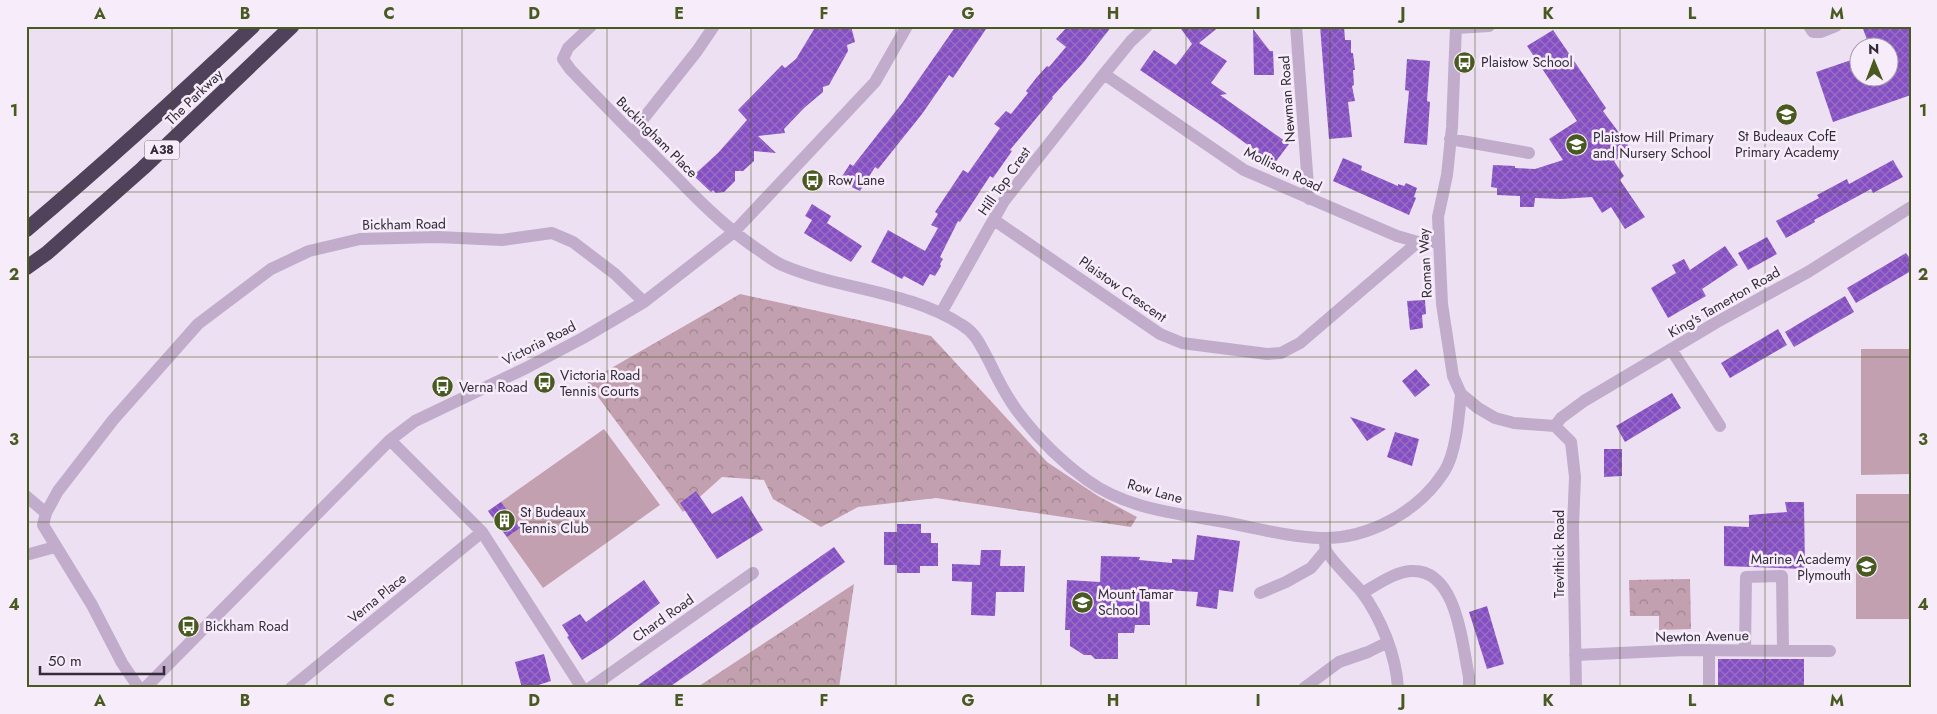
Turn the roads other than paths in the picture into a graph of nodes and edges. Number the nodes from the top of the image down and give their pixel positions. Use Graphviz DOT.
graph roads {
  1 [pos="253,26"];
  2 [pos="292,26"];
  3 [pos="591,26"];
  4 [pos="714,26"];
  5 [pos="907,26"];
  6 [pos="1148,26"];
  7 [pos="1296,26"];
  8 [pos="1489,26"];
  9 [pos="1809,26"];
  10 [pos="1456,27"];
  11 [pos="1840,29"];
  12 [pos="1104,74"];
  13 [pos="632,133"];
  14 [pos="1450,139"];
  15 [pos="1529,153"];
  16 [pos="1309,199"];
  17 [pos="1911,207"];
  18 [pos="994,220"];
  19 [pos="26,230"];
  20 [pos="734,232"];
  21 [pos="1418,242"];
  22 [pos="1438,242"];
  23 [pos="26,268"];
  24 [pos="644,302"];
  25 [pos="941,313"];
  26 [pos="1671,349"];
  27 [pos="1461,394"];
  28 [pos="1555,426"];
  29 [pos="1720,426"];
  30 [pos="390,440"];
  31 [pos="26,496"];
  32 [pos="46,513"];
  33 [pos="482,532"];
  34 [pos="1325,544"];
  35 [pos="55,547"];
  36 [pos="26,555"];
  37 [pos="753,573"];
  38 [pos="1260,592"];
  39 [pos="1362,593"];
  40 [pos="1388,642"];
  41 [pos="1709,650"];
  42 [pos="1745,650"];
  43 [pos="1783,650"];
  44 [pos="1830,650"];
  45 [pos="1575,655"];
  46 [pos="138,688"];
  47 [pos="145,688"];
  48 [pos="291,688"];
  49 [pos="582,688"];
  50 [pos="590,688"];
  51 [pos="1304,688"];
  52 [pos="1398,688"];
  53 [pos="1469,688"];
  54 [pos="1576,688"];
  55 [pos="1709,688"];
  1 -- 19 [label="highway, The Parkway / A38"];
  2 -- 23 [label="highway, The Parkway / A38"];
  3 -- 13 [label="street, Buckingham Place"];
  4 -- 13 [label="street"];
  5 -- 20 [label="street, Victoria Road"];
  6 -- 12 [label="street"];
  7 -- 16 [label="street, Newman Road"];
  8 -- 10 [label="street"];
  9 -- 11 [label="street"];
  10 -- 14 [label="street, Roman Way"];
  12 -- 16 [label="street, Mollison Road"];
  12 -- 18 [label="street, Hill Top Crest"];
  13 -- 20 [label="street, Buckingham Place"];
  14 -- 15 [label="street"];
  14 -- 22 [label="street, Roman Way"];
  16 -- 21 [label="street, Mollison Road"];
  17 -- 26 [label="street, King's Tamerton Road"];
  18 -- 21 [label="street, Plaistow Crescent"];
  18 -- 25 [label="street, Hill Top Crest"];
  20 -- 24 [label="street, Victoria Road"];
  20 -- 25 [label="street, Row Lane"];
  21 -- 22 [label="street, Mollison Road"];
  22 -- 27 [label="street, Roman Way"];
  24 -- 30 [label="street, Victoria Road"];
  24 -- 32 [label="street, Bickham Road"];
  25 -- 34 [label="street, Row Lane"];
  26 -- 28 [label="street, King's Tamerton Road"];
  26 -- 29 [label="street"];
  27 -- 28 [label="street"];
  27 -- 34 [label="street, Row Lane"];
  28 -- 45 [label="street, Trevithick Road"];
  30 -- 33 [label="street"];
  30 -- 47 [label="street, Victoria Road"];
  31 -- 32 [label="street"];
  32 -- 35 [label="street"];
  33 -- 48 [label="street, Verna Place"];
  33 -- 49 [label="street"];
  34 -- 38 [label="street"];
  34 -- 39 [label="street"];
  35 -- 36 [label="street"];
  35 -- 46 [label="street"];
  37 -- 50 [label="street, Chard Road"];
  39 -- 40 [label="street"];
  39 -- 53 [label="street"];
  40 -- 51 [label="street"];
  40 -- 52 [label="street"];
  41 -- 42 [label="street, Newton Avenue"];
  41 -- 45 [label="street, Newton Avenue"];
  41 -- 55 [label="street"];
  42 -- 43 [label="street, Newton Avenue"];
  42 -- 43 [label="street"];
  43 -- 44 [label="street, Newton Avenue"];
  45 -- 54 [label="street, Trevithick Road"];
}
